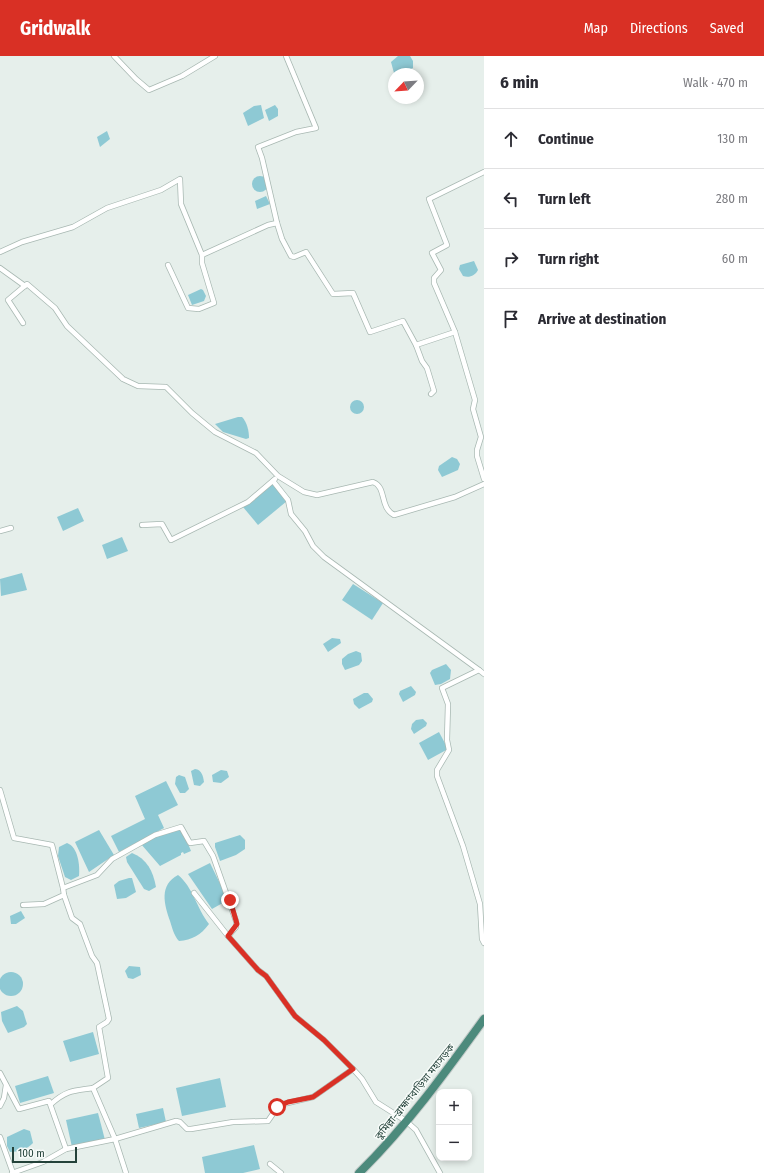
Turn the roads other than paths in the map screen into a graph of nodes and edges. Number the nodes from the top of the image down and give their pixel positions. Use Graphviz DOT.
graph roads {
  1 [pos="114,56"];
  2 [pos="215,56"];
  3 [pos="286,56"];
  4 [pos="484,172"];
  5 [pos="277,223"];
  6 [pos="0,252"];
  7 [pos="202,254"];
  8 [pos="168,264"];
  9 [pos="0,268"];
  10 [pos="25,286"];
  11 [pos="23,323"];
  12 [pos="455,332"];
  13 [pos="416,345"];
  14 [pos="431,394"];
  15 [pos="278,476"];
  16 [pos="484,479"];
  17 [pos="273,481"];
  18 [pos="484,484"];
  19 [pos="142,525"];
  20 [pos="11,528"];
  21 [pos="0,531"];
  22 [pos="479,670"];
  23 [pos="484,674"];
  24 [pos="0,790"];
  25 [pos="63,888"];
  26 [pos="194,893"];
  27 [pos="64,895"];
  28 [pos="23,905"];
  29 [pos="228,936"];
  30 [pos="484,943"];
  31 [pos="484,1019"];
  32 [pos="353,1069"];
  33 [pos="0,1072"];
  34 [pos="6,1085"];
  35 [pos="93,1088"];
  36 [pos="51,1104"];
  37 [pos="0,1106"];
  38 [pos="406,1121"];
  39 [pos="0,1137"];
  40 [pos="115,1139"];
  41 [pos="66,1149"];
  42 [pos="270,1164"];
  43 [pos="13,1173"];
  44 [pos="126,1173"];
  45 [pos="281,1173"];
  46 [pos="358,1173"];
  47 [pos="440,1173"];
  1 -- 2 [label="street"];
  3 -- 5 [label="street"];
  4 -- 12 [label="street"];
  5 -- 7 [label="street"];
  5 -- 13 [label="street"];
  6 -- 7 [label="street"];
  7 -- 8 [label="street"];
  9 -- 10 [label="street"];
  10 -- 11 [label="street"];
  10 -- 15 [label="street"];
  12 -- 13 [label="street"];
  12 -- 16 [label="street"];
  13 -- 14 [label="street"];
  15 -- 17 [label="street"];
  15 -- 18 [label="street"];
  17 -- 19 [label="street"];
  17 -- 22 [label="street"];
  20 -- 21 [label="street"];
  22 -- 23 [label="street"];
  22 -- 30 [label="street"];
  24 -- 25 [label="street"];
  25 -- 27 [label="street"];
  25 -- 29 [label="street"];
  26 -- 29 [label="street"];
  27 -- 28 [label="street"];
  27 -- 35 [label="street"];
  29 -- 32 [label="street"];
  31 -- 38 [label="highway, কুমিল্লা–ব্রাহ্মণবাড়িয়া মহাসড়ক"];
  32 -- 38 [label="street"];
  32 -- 40 [label="street"];
  33 -- 34 [label="street"];
  34 -- 36 [label="street"];
  34 -- 37 [label="street"];
  35 -- 36 [label="street"];
  35 -- 40 [label="street"];
  36 -- 41 [label="street"];
  38 -- 46 [label="highway, কুমিল্লা–ব্রাহ্মণবাড়িয়া মহাসড়ক"];
  38 -- 47 [label="street"];
  39 -- 43 [label="street"];
  40 -- 41 [label="street"];
  40 -- 44 [label="street"];
  41 -- 43 [label="street"];
  42 -- 45 [label="street"];
}
